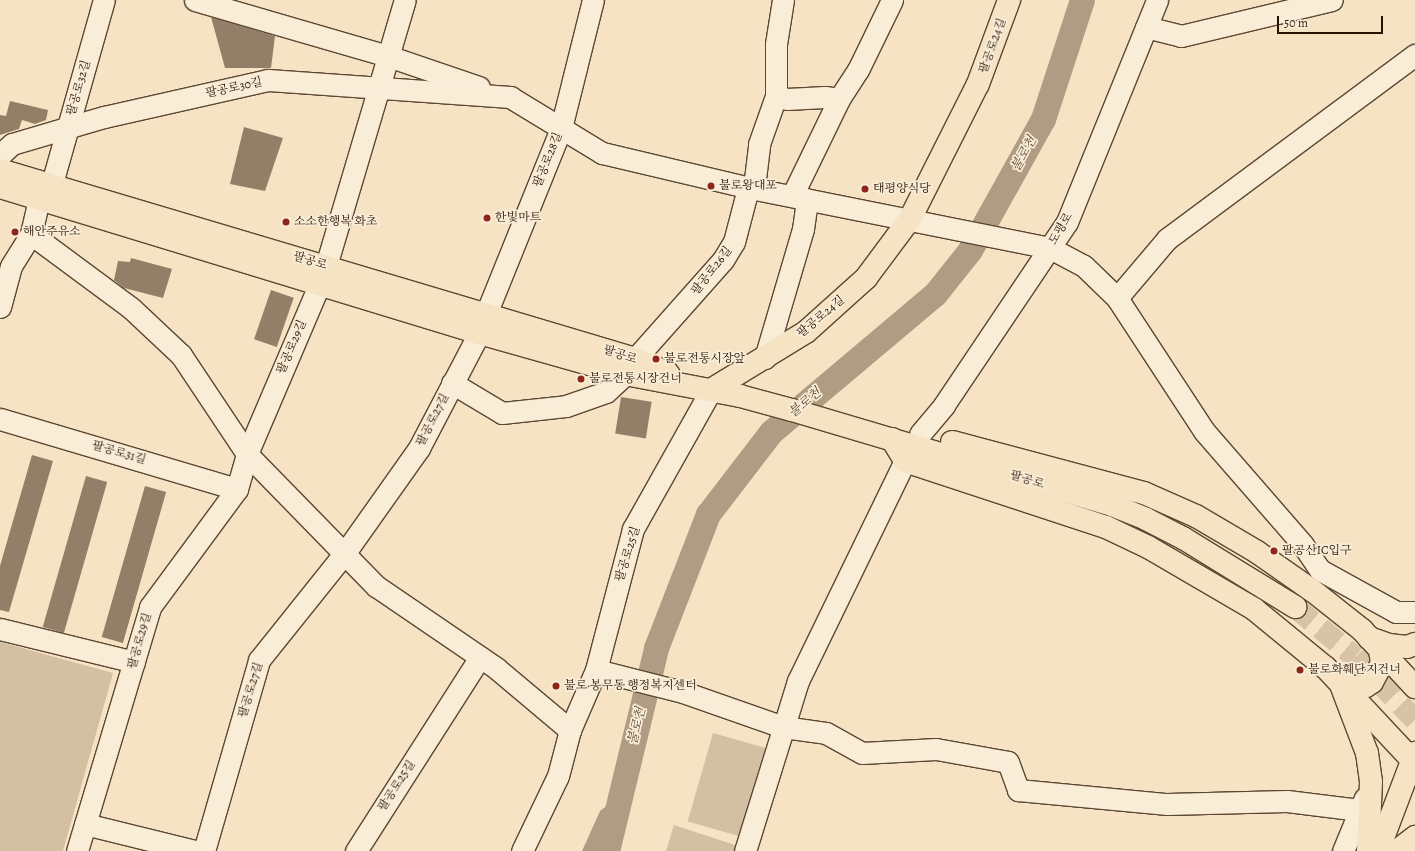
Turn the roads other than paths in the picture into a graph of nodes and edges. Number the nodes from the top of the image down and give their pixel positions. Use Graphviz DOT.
graph roads {
  1 [pos="104,0"];
  2 [pos="195,0"];
  3 [pos="405,0"];
  4 [pos="593,0"];
  5 [pos="783,0"];
  6 [pos="892,0"];
  7 [pos="1009,0"];
  8 [pos="1157,0"];
  9 [pos="1332,0"];
  10 [pos="1146,27"];
  11 [pos="1415,55"];
  12 [pos="388,56"];
  13 [pos="380,87"];
  14 [pos="776,96"];
  15 [pos="510,97"];
  16 [pos="839,99"];
  17 [pos="137,109"];
  18 [pos="67,128"];
  19 [pos="561,128"];
  20 [pos="0,155"];
  21 [pos="0,170"];
  22 [pos="0,187"];
  23 [pos="750,188"];
  24 [pos="45,195"];
  25 [pos="800,198"];
  26 [pos="916,220"];
  27 [pos="31,234"];
  28 [pos="1050,248"];
  29 [pos="6,265"];
  30 [pos="322,275"];
  31 [pos="1117,298"];
  32 [pos="0,307"];
  33 [pos="482,324"];
  34 [pos="765,358"];
  35 [pos="630,367"];
  36 [pos="452,383"];
  37 [pos="711,390"];
  38 [pos="566,406"];
  39 [pos="0,419"];
  40 [pos="920,434"];
  41 [pos="892,439"];
  42 [pos="247,454"];
  43 [pos="905,460"];
  44 [pos="237,489"];
  45 [pos="344,554"];
  46 [pos="1314,578"];
  47 [pos="1295,607"];
  48 [pos="1415,612"];
  49 [pos="0,629"];
  50 [pos="1374,644"];
  51 [pos="1415,644"];
  52 [pos="480,657"];
  53 [pos="134,662"];
  54 [pos="603,672"];
  55 [pos="1340,682"];
  56 [pos="1415,687"];
  57 [pos="783,727"];
  58 [pos="570,730"];
  59 [pos="1414,759"];
  60 [pos="558,776"];
  61 [pos="1371,782"];
  62 [pos="1360,810"];
  63 [pos="85,824"];
  64 [pos="1415,837"];
  65 [pos="77,851"];
  66 [pos="195,851"];
  67 [pos="204,851"];
  68 [pos="356,851"];
  69 [pos="522,851"];
  70 [pos="537,851"];
  71 [pos="745,851"];
  72 [pos="1343,851"];
  73 [pos="1368,851"];
  74 [pos="1378,851"];
  75 [pos="1398,851"];
  1 -- 18 [label="street, 팔공로32길"];
  2 -- 12 [label="street, 팔공로30길"];
  3 -- 12 [label="street"];
  4 -- 19 [label="street, 팔공로28길"];
  5 -- 14 [label="street, 팔공로26길"];
  6 -- 16 [label="street"];
  7 -- 26 [label="main road, 팔공로24길"];
  8 -- 10 [label="street, 도평로"];
  9 -- 10 [label="street"];
  10 -- 28 [label="street, 도평로"];
  11 -- 31 [label="street"];
  12 -- 13 [label="street"];
  12 -- 15 [label="street, 팔공로30길"];
  13 -- 15 [label="street, 팔공로30길"];
  13 -- 17 [label="street, 팔공로30길"];
  13 -- 30 [label="street"];
  14 -- 16 [label="street"];
  14 -- 23 [label="street, 팔공로26길"];
  15 -- 19 [label="street, 팔공로30길"];
  16 -- 25 [label="street"];
  17 -- 18 [label="street, 팔공로32길"];
  18 -- 20 [label="street"];
  18 -- 24 [label="street"];
  19 -- 23 [label="street, 팔공로30길"];
  19 -- 33 [label="street, 팔공로28길"];
  21 -- 24 [label="main road, 팔공로"];
  22 -- 24 [label="main road, 팔공로"];
  23 -- 25 [label="street"];
  23 -- 35 [label="street, 팔공로26길"];
  24 -- 27 [label="street"];
  24 -- 30 [label="main road, 팔공로"];
  25 -- 26 [label="street"];
  25 -- 34 [label="street"];
  26 -- 28 [label="street"];
  26 -- 34 [label="main road, 팔공로24길"];
  27 -- 29 [label="street"];
  27 -- 42 [label="street"];
  28 -- 31 [label="street"];
  28 -- 40 [label="street, 도평로"];
  29 -- 32 [label="street"];
  30 -- 33 [label="main road, 팔공로"];
  30 -- 42 [label="street, 팔공로29길"];
  31 -- 46 [label="street"];
  33 -- 35 [label="main road, 팔공로"];
  33 -- 36 [label="street, 팔공로27길"];
  34 -- 37 [label="main road, 팔공로24길"];
  35 -- 37 [label="main road, 팔공로"];
  35 -- 38 [label="street, 팔공로26길"];
  36 -- 38 [label="street, 팔공로27길"];
  36 -- 45 [label="street, 팔공로27길"];
  37 -- 41 [label="main road, 팔공로"];
  37 -- 54 [label="street, 팔공로25길"];
  39 -- 44 [label="street, 팔공로31길"];
  40 -- 41 [label="main road"];
  40 -- 46 [label="main road"];
  41 -- 43 [label="main road"];
  41 -- 47 [label="main road, 팔공로"];
  42 -- 44 [label="street, 팔공로29길"];
  42 -- 45 [label="street"];
  43 -- 55 [label="main road"];
  43 -- 57 [label="street"];
  44 -- 53 [label="street, 팔공로29길"];
  45 -- 52 [label="street"];
  45 -- 67 [label="street, 팔공로27길"];
  46 -- 48 [label="street"];
  46 -- 50 [label="main road"];
  49 -- 53 [label="street"];
  50 -- 51 [label="main road"];
  50 -- 55 [label="main road"];
  50 -- 56 [label="main road"];
  52 -- 58 [label="street"];
  52 -- 68 [label="street, 팔공로25길"];
  53 -- 63 [label="street, 팔공로29길"];
  54 -- 57 [label="street"];
  54 -- 58 [label="street, 팔공로25길"];
  55 -- 59 [label="main road"];
  55 -- 61 [label="main road"];
  57 -- 62 [label="street"];
  57 -- 71 [label="street"];
  58 -- 60 [label="street, 팔공로25길"];
  59 -- 74 [label="main road"];
  60 -- 69 [label="street, 팔공로25길"];
  60 -- 70 [label="street"];
  61 -- 62 [label="street"];
  61 -- 73 [label="main road"];
  62 -- 72 [label="street"];
  63 -- 65 [label="street, 팔공로29길"];
  63 -- 66 [label="street"];
  64 -- 75 [label="main road"];
}
